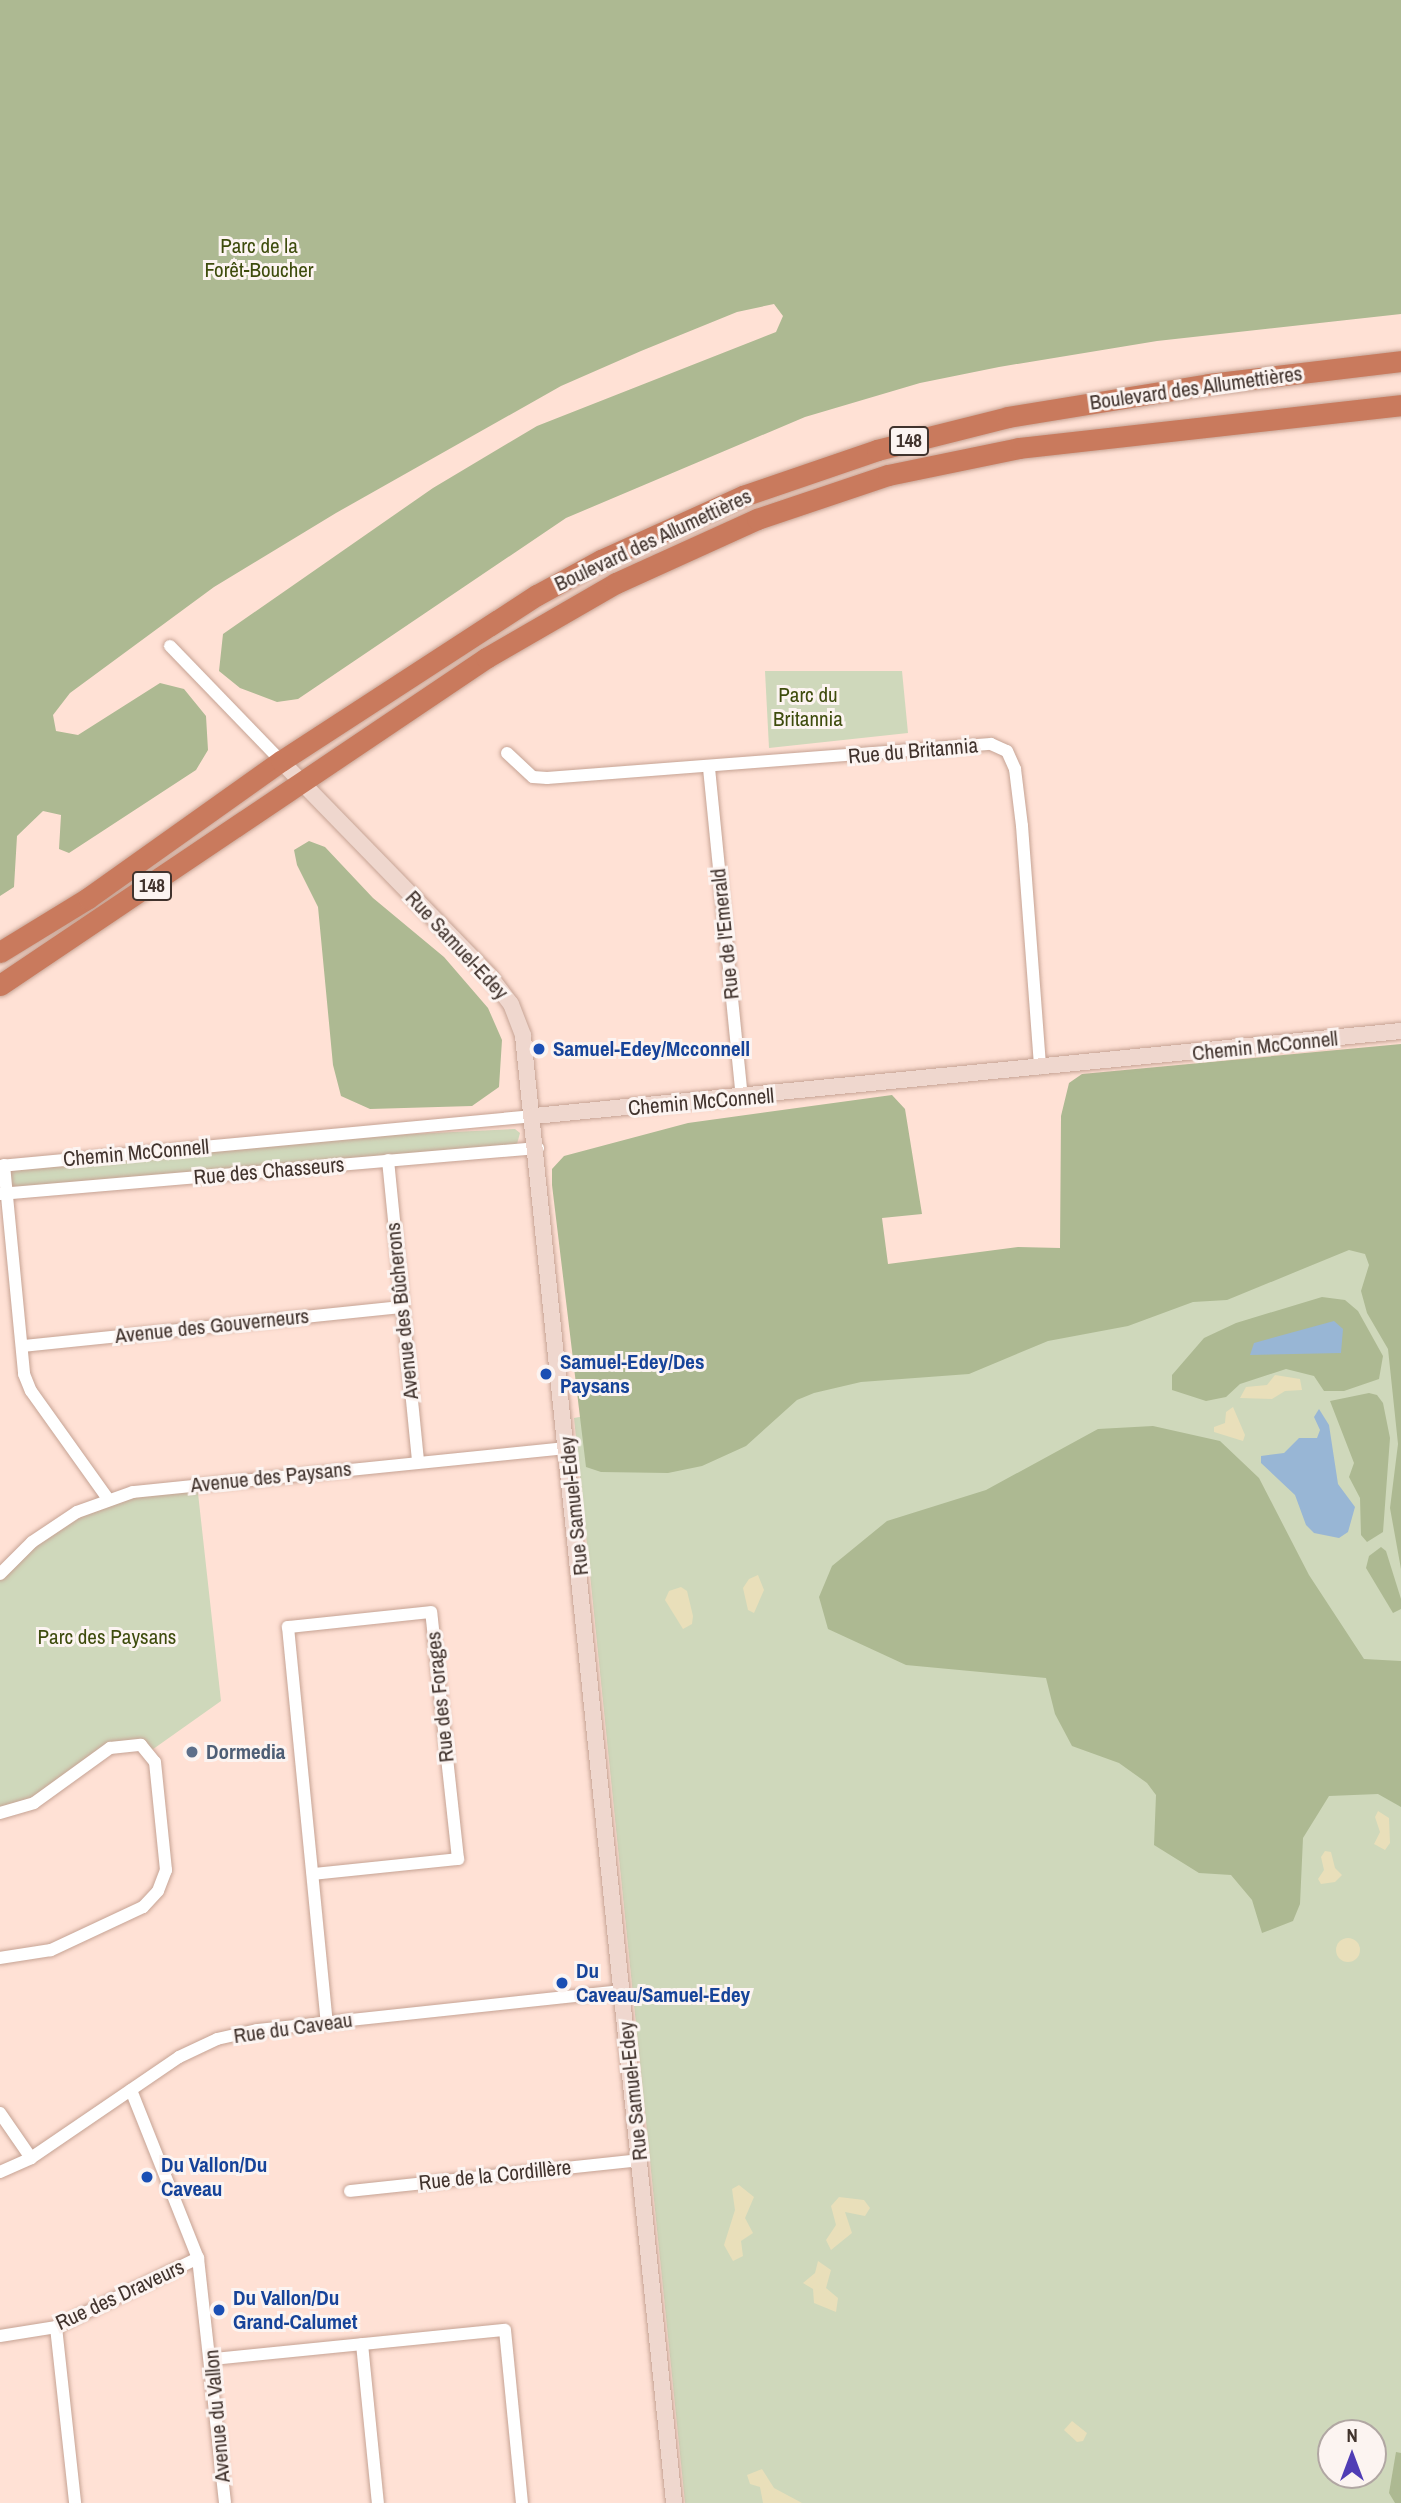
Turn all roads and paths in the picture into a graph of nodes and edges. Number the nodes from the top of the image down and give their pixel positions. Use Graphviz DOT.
graph roads {
  1 [pos="1401,361"];
  2 [pos="1401,405"];
  3 [pos="170,646"];
  4 [pos="507,753"];
  5 [pos="281,761"];
  6 [pos="709,768"];
  7 [pos="302,782"];
  8 [pos="0,952"];
  9 [pos="0,985"];
  10 [pos="1401,1031"];
  11 [pos="1040,1068"];
  12 [pos="741,1098"];
  13 [pos="534,1116"];
  14 [pos="538,1148"];
  15 [pos="388,1160"];
  16 [pos="2,1165"];
  17 [pos="4,1194"];
  18 [pos="400,1307"];
  19 [pos="23,1346"];
  20 [pos="568,1448"];
  21 [pos="418,1462"];
  22 [pos="108,1499"];
  23 [pos="0,1574"];
  24 [pos="0,1813"];
  25 [pos="313,1874"];
  26 [pos="0,1958"];
  27 [pos="622,1991"];
  28 [pos="327,2023"];
  29 [pos="131,2090"];
  30 [pos="0,2113"];
  31 [pos="32,2158"];
  32 [pos="639,2160"];
  33 [pos="0,2172"];
  34 [pos="350,2191"];
  35 [pos="198,2258"];
  36 [pos="56,2328"];
  37 [pos="0,2336"];
  38 [pos="362,2344"];
  39 [pos="213,2359"];
  40 [pos="75,2503"];
  41 [pos="225,2503"];
  42 [pos="378,2503"];
  43 [pos="522,2503"];
  44 [pos="674,2503"];
  1 -- 5 [label="highway, Boulevard des Allumettières / 148"];
  2 -- 7 [label="highway, Boulevard des Allumettières / 148"];
  3 -- 5 [label="street, Rue Samuel-Edey"];
  4 -- 6 [label="street, Rue du Britannia"];
  5 -- 7 [label="street, Rue Samuel-Edey"];
  5 -- 8 [label="highway, Boulevard des Allumettières / 148"];
  6 -- 11 [label="street, Rue du Britannia"];
  6 -- 12 [label="street, Rue de l'Emerald"];
  7 -- 9 [label="highway, Boulevard des Allumettières / 148"];
  7 -- 13 [label="street, Rue Samuel-Edey"];
  10 -- 11 [label="street, Chemin McConnell"];
  11 -- 12 [label="street, Chemin McConnell"];
  12 -- 13 [label="street, Chemin McConnell"];
  13 -- 14 [label="street, Rue Samuel-Edey"];
  13 -- 16 [label="street, Chemin McConnell"];
  14 -- 15 [label="street, Rue des Chasseurs"];
  14 -- 20 [label="street, Rue Samuel-Edey"];
  15 -- 17 [label="street, Rue des Chasseurs"];
  15 -- 18 [label="street, Avenue des Bûcherons"];
  16 -- 17 [label="street"];
  17 -- 19 [label="street"];
  18 -- 19 [label="street, Avenue des Gouverneurs"];
  18 -- 21 [label="street, Avenue des Bûcherons"];
  19 -- 22 [label="street"];
  20 -- 21 [label="street, Avenue des Paysans"];
  20 -- 27 [label="street, Rue Samuel-Edey"];
  21 -- 22 [label="street, Avenue des Paysans"];
  22 -- 23 [label="street, Avenue des Paysans"];
  24 -- 26 [label="street"];
  25 -- 25 [label="street, Rue des Forages"];
  25 -- 28 [label="street, Rue des Forages"];
  27 -- 28 [label="street, Rue du Caveau"];
  27 -- 32 [label="street, Rue Samuel-Edey"];
  28 -- 29 [label="street, Rue du Caveau"];
  29 -- 31 [label="street, Rue du Caveau"];
  29 -- 35 [label="street, Avenue du Vallon"];
  30 -- 31 [label="street"];
  31 -- 33 [label="street, Rue du Caveau"];
  32 -- 34 [label="street, Rue de la Cordillère"];
  32 -- 44 [label="street, Rue Samuel-Edey"];
  35 -- 36 [label="street, Rue des Draveurs"];
  35 -- 39 [label="street, Avenue du Vallon"];
  36 -- 37 [label="street, Rue des Draveurs"];
  36 -- 40 [label="street"];
  38 -- 39 [label="street"];
  38 -- 42 [label="street"];
  38 -- 43 [label="street"];
  39 -- 41 [label="street, Avenue du Vallon"];
}
